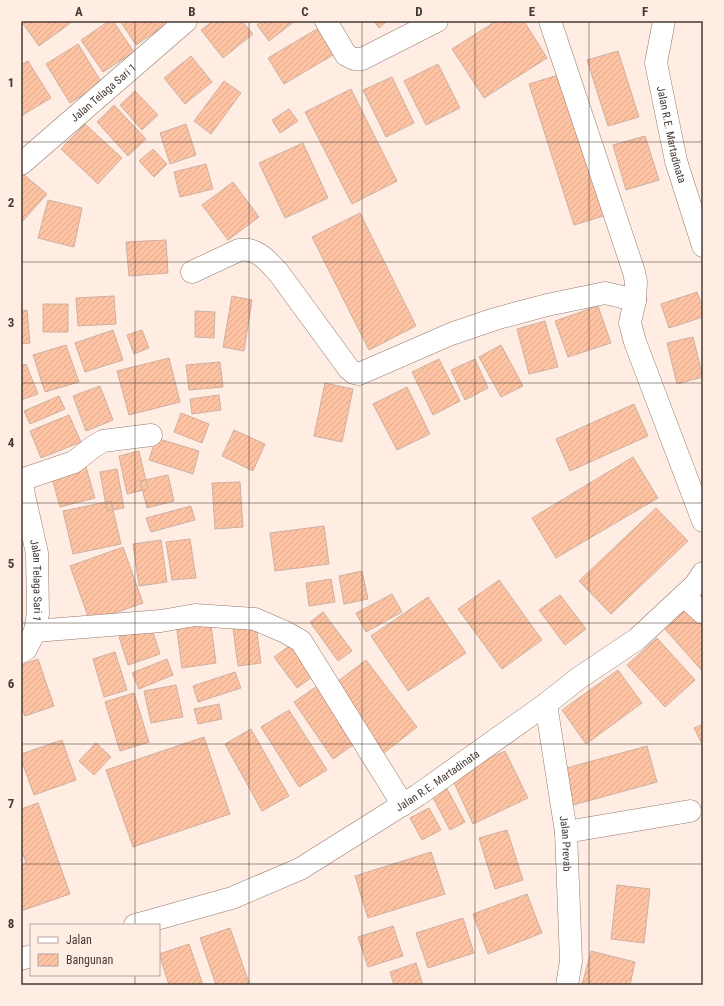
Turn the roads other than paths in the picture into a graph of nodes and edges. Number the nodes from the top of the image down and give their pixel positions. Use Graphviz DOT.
graph roads {
  1 [pos="186,21"];
  2 [pos="326,21"];
  3 [pos="437,21"];
  4 [pos="550,21"];
  5 [pos="664,21"];
  6 [pos="21,164"];
  7 [pos="703,246"];
  8 [pos="192,272"];
  9 [pos="635,300"];
  10 [pos="151,435"];
  11 [pos="21,481"];
  12 [pos="703,521"];
  13 [pos="703,573"];
  14 [pos="684,596"];
  15 [pos="703,613"];
  16 [pos="35,631"];
  17 [pos="21,652"];
  18 [pos="546,704"];
  19 [pos="403,805"];
  20 [pos="690,811"];
  21 [pos="566,832"];
  22 [pos="139,924"];
  23 [pos="567,985"];
  1 -- 6 [label="street, Jalan Telaga Sari 1"];
  2 -- 3 [label="street"];
  4 -- 9 [label="street"];
  5 -- 7 [label="street, Jalan R.E. Martadinata"];
  8 -- 9 [label="street"];
  9 -- 12 [label="street"];
  10 -- 11 [label="street"];
  11 -- 16 [label="street, Jalan Telaga Sari 1"];
  13 -- 14 [label="street, Jalan R.E. Martadinata"];
  14 -- 15 [label="street"];
  14 -- 18 [label="street, Jalan R.E. Martadinata"];
  16 -- 17 [label="street, Jalan Telaga Sari 1"];
  16 -- 19 [label="street"];
  18 -- 19 [label="street, Jalan R.E. Martadinata"];
  18 -- 21 [label="street, Jalan Prevab"];
  19 -- 22 [label="street, Jalan R.E. Martadinata"];
  20 -- 21 [label="street"];
  21 -- 23 [label="street, Jalan Prevab"];
}
